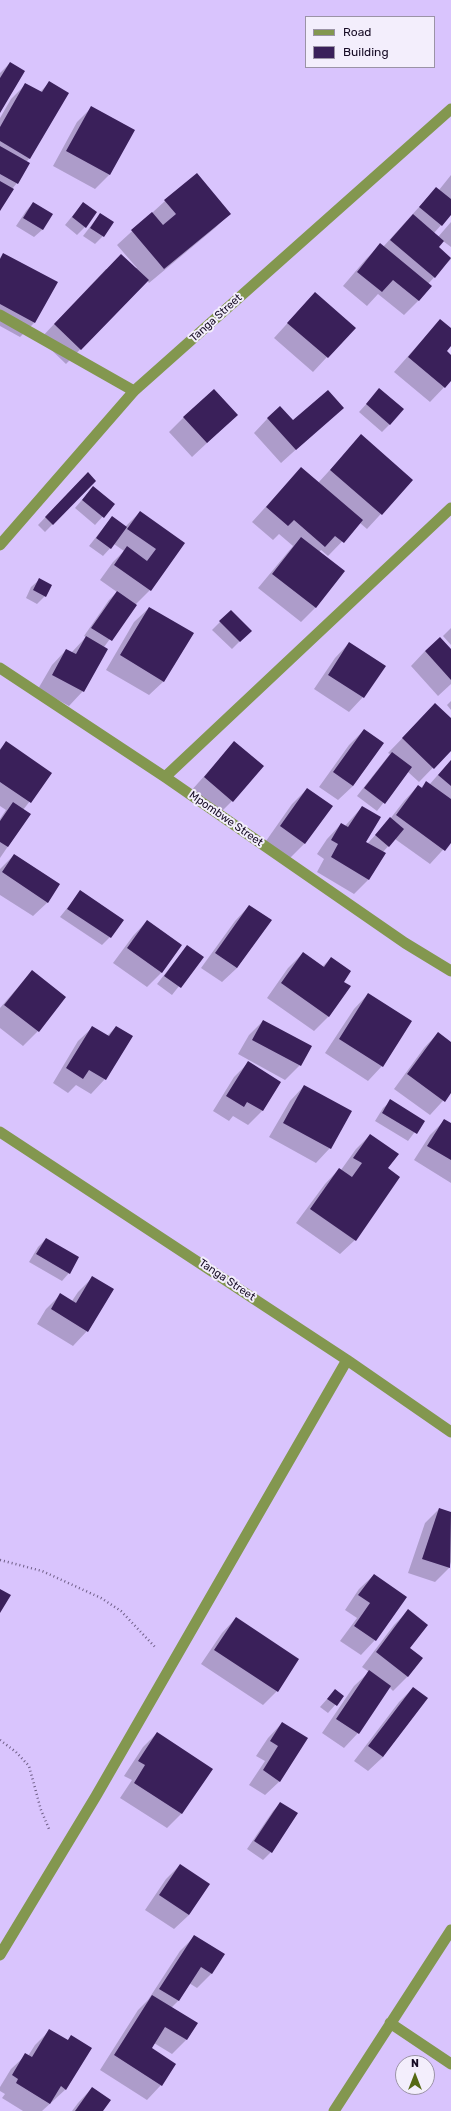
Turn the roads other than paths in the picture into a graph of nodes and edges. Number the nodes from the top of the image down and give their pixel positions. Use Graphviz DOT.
graph roads {
  1 [pos="451,109"];
  2 [pos="0,315"];
  3 [pos="134,391"];
  4 [pos="451,508"];
  5 [pos="0,545"];
  6 [pos="0,668"];
  7 [pos="165,777"];
  8 [pos="451,971"];
  9 [pos="0,1132"];
  10 [pos="347,1360"];
  11 [pos="451,1432"];
  12 [pos="451,1930"];
  13 [pos="0,1955"];
  14 [pos="390,2023"];
  15 [pos="451,2064"];
  16 [pos="334,2111"];
  1 -- 3 [label="street, Tanga Street"];
  2 -- 3 [label="street"];
  3 -- 5 [label="street, Tanga Street"];
  4 -- 7 [label="street"];
  6 -- 7 [label="street, Mpombwe Street"];
  7 -- 8 [label="street, Mpombwe Street"];
  9 -- 10 [label="street, Tanga Street"];
  10 -- 11 [label="street, Tanga Street"];
  10 -- 13 [label="street"];
  12 -- 14 [label="street"];
  14 -- 15 [label="street"];
  14 -- 16 [label="street"];
}
